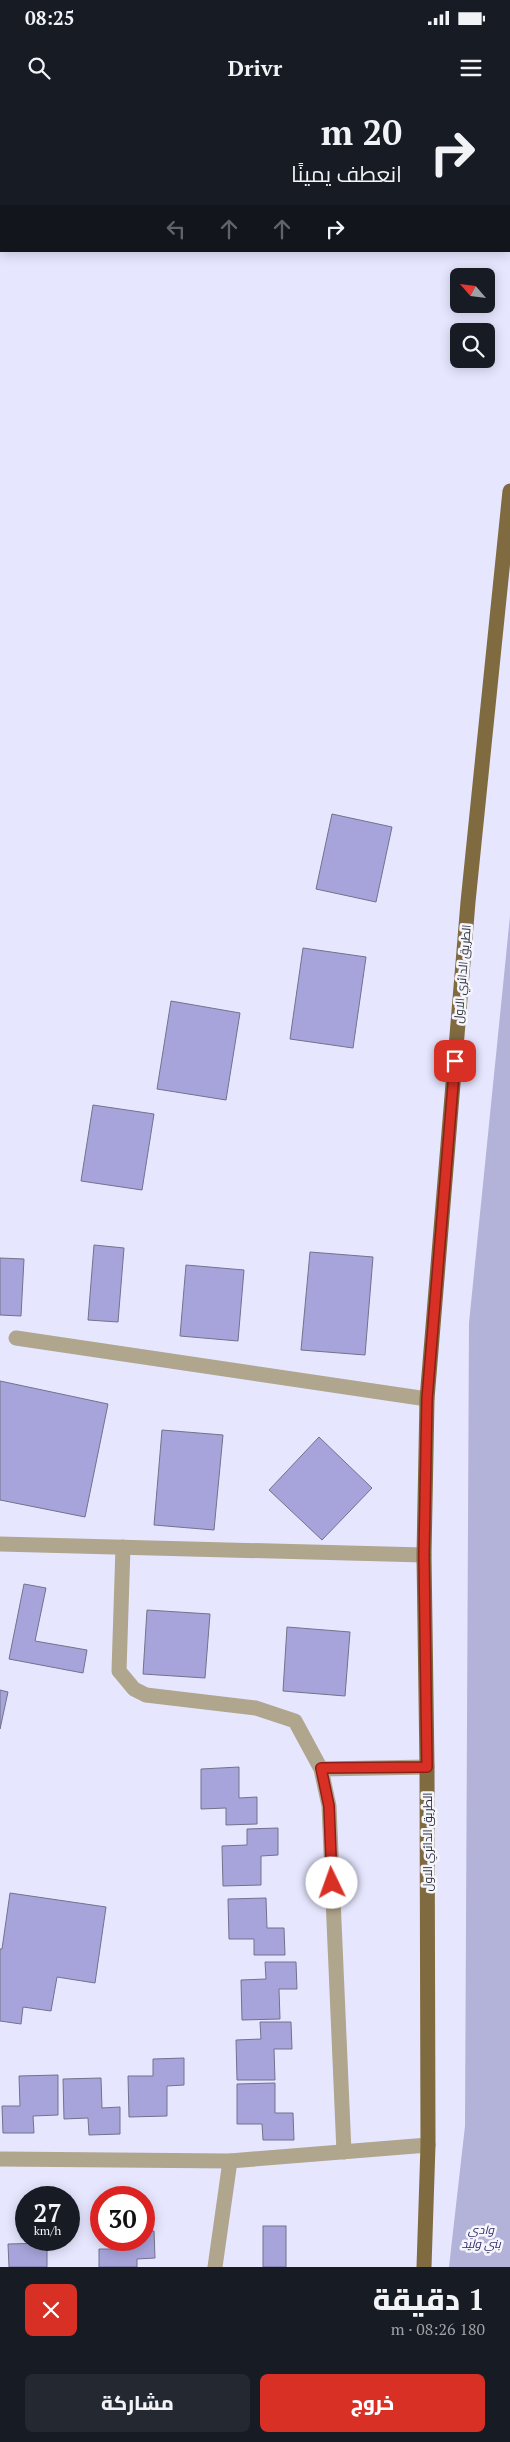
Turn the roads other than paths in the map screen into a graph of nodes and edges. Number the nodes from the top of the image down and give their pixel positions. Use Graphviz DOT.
graph roads {
  1 [pos="510,491"];
  2 [pos="16,1338"];
  3 [pos="427,1399"];
  4 [pos="0,1544"];
  5 [pos="123,1547"];
  6 [pos="424,1555"];
  7 [pos="427,1767"];
  8 [pos="321,1768"];
  9 [pos="428,2145"];
  10 [pos="344,2152"];
  11 [pos="0,2159"];
  12 [pos="230,2161"];
  13 [pos="215,2267"];
  14 [pos="424,2267"];
  1 -- 3 [label="main road, الطريق الدائري الاول"];
  2 -- 3 [label="street"];
  3 -- 6 [label="main road, الطريق الدائري الاول"];
  4 -- 5 [label="street"];
  5 -- 6 [label="street"];
  5 -- 8 [label="street"];
  6 -- 7 [label="main road, الطريق الدائري الاول"];
  7 -- 8 [label="street"];
  7 -- 9 [label="main road, الطريق الدائري الاول"];
  8 -- 10 [label="street"];
  9 -- 10 [label="street"];
  9 -- 14 [label="main road, الطريق الدائري الاول"];
  10 -- 12 [label="street"];
  11 -- 12 [label="street"];
  12 -- 13 [label="street"];
}
